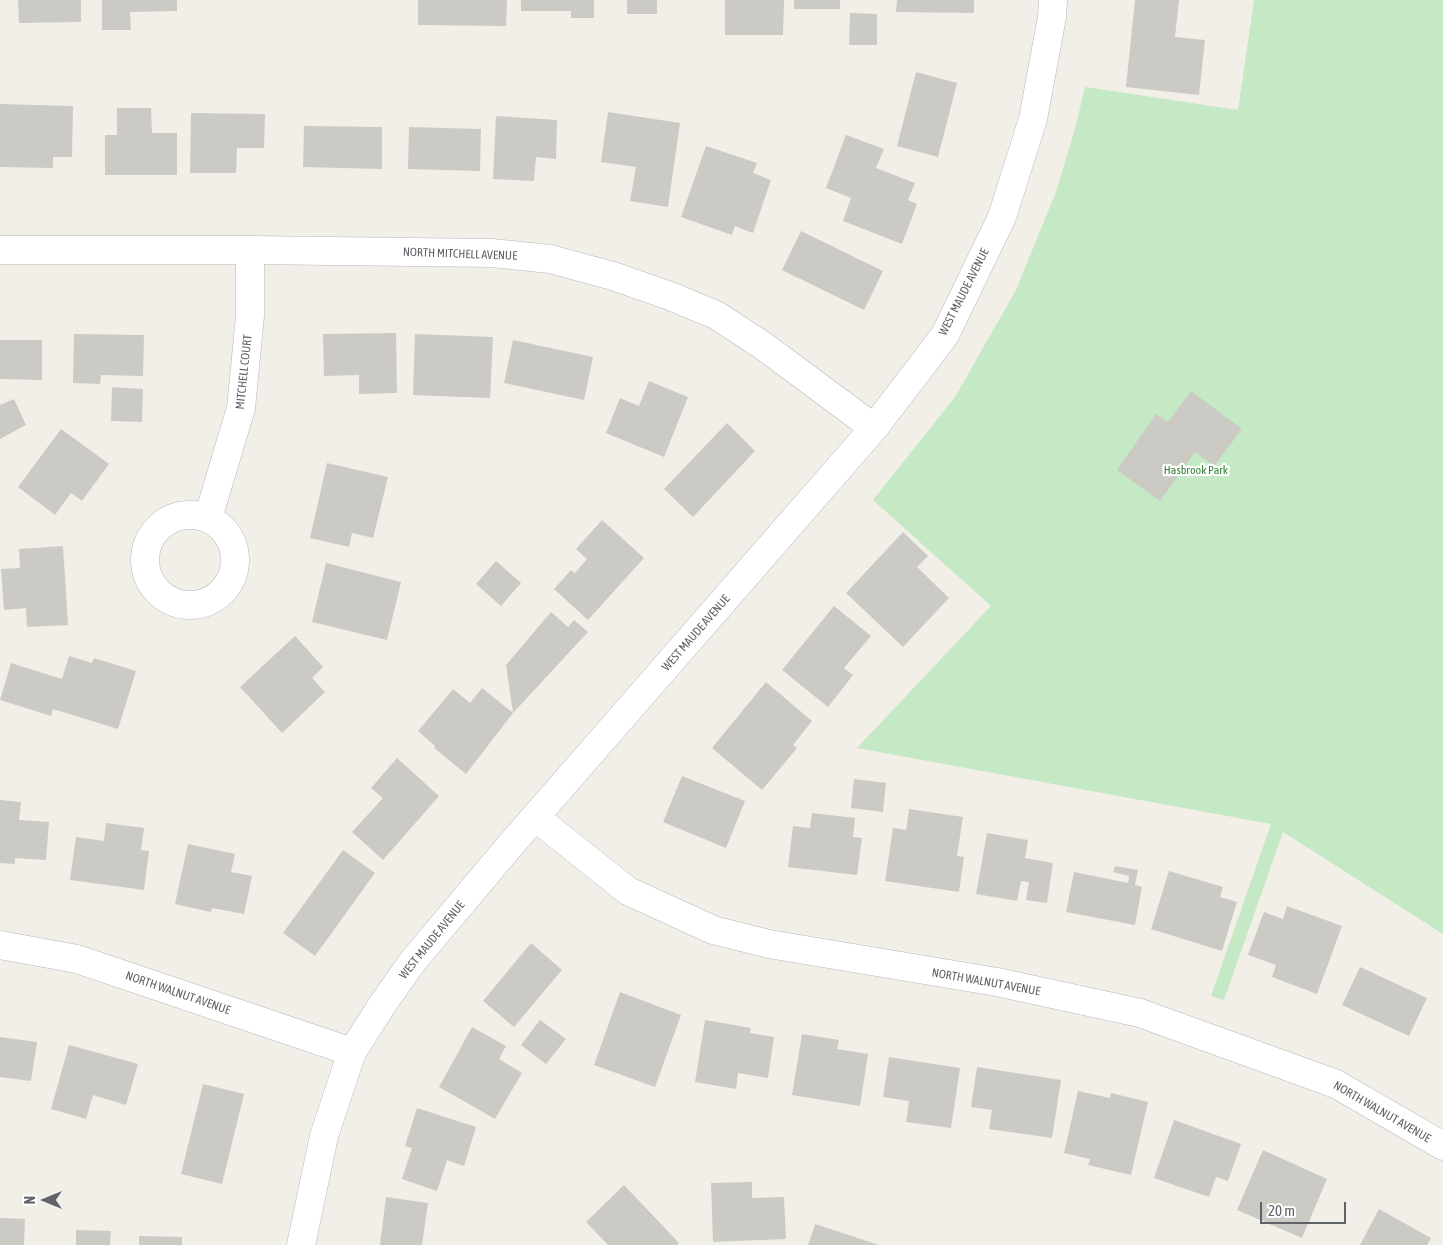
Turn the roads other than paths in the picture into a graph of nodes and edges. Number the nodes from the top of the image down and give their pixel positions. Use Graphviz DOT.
graph roads {
  1 [pos="1053,0"];
  2 [pos="0,250"];
  3 [pos="250,250"];
  4 [pos="874,428"];
  5 [pos="208,518"];
  6 [pos="535,817"];
  7 [pos="0,945"];
  8 [pos="352,1052"];
  9 [pos="1443,1146"];
  10 [pos="301,1245"];
  1 -- 4 [label="street, WEST MAUDE AVENUE"];
  2 -- 3 [label="street, NORTH MITCHELL AVENUE"];
  3 -- 4 [label="street, NORTH MITCHELL AVENUE"];
  3 -- 5 [label="street, MITCHELL COURT"];
  4 -- 6 [label="street, WEST MAUDE AVENUE"];
  6 -- 8 [label="street, WEST MAUDE AVENUE"];
  6 -- 9 [label="street, NORTH WALNUT AVENUE"];
  7 -- 8 [label="street, NORTH WALNUT AVENUE"];
  8 -- 10 [label="street, WEST MAUDE AVENUE"];
}
